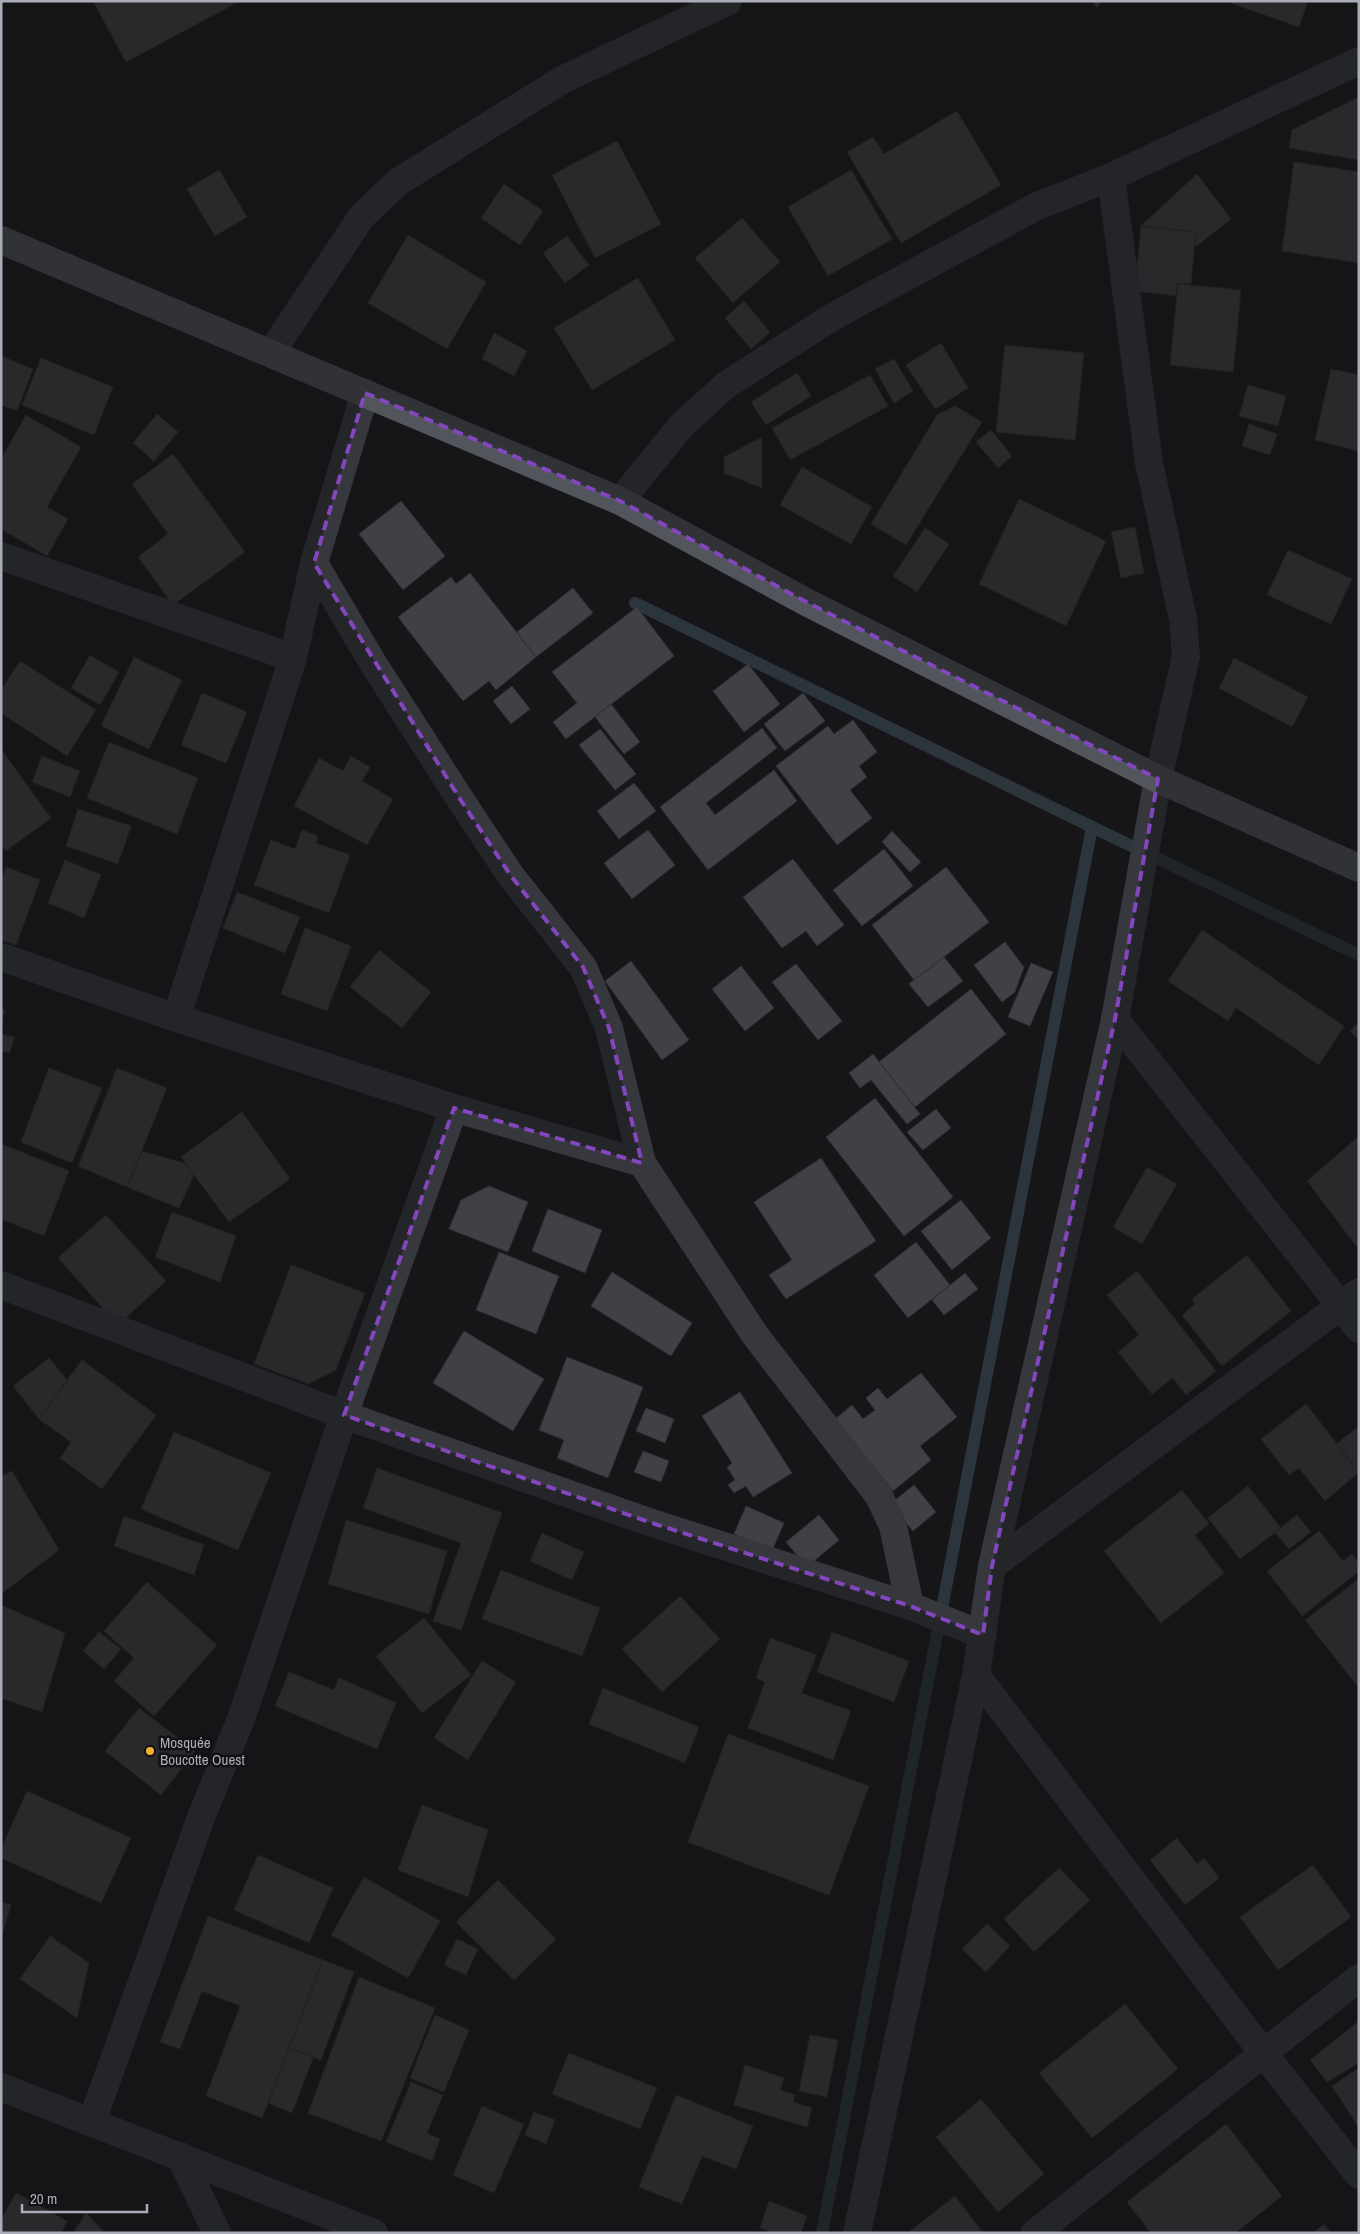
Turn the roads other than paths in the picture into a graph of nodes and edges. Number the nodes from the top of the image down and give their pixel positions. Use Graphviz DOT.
graph roads {
  1 [pos="728,1"];
  2 [pos="1359,61"];
  3 [pos="1111,177"];
  4 [pos="1,240"];
  5 [pos="270,353"];
  6 [pos="364,393"];
  7 [pos="620,501"];
  8 [pos="1,556"];
  9 [pos="314,563"];
  10 [pos="293,658"];
  11 [pos="1158,779"];
  12 [pos="1359,868"];
  13 [pos="1,957"];
  14 [pos="176,1018"];
  15 [pos="1115,1019"];
  16 [pos="454,1108"];
  17 [pos="642,1162"];
  18 [pos="1,1285"];
  19 [pos="1350,1299"];
  20 [pos="1359,1329"];
  21 [pos="344,1415"];
  22 [pos="992,1566"];
  23 [pos="910,1606"];
  24 [pos="983,1635"];
  25 [pos="976,1675"];
  26 [pos="1359,1978"];
  27 [pos="1264,2054"];
  28 [pos="1,2087"];
  29 [pos="92,2122"];
  30 [pos="180,2156"];
  31 [pos="1359,2175"];
  32 [pos="217,2233"];
  33 [pos="374,2233"];
  34 [pos="857,2233"];
  35 [pos="1035,2233"];
  1 -- 5 [label="street"];
  2 -- 3 [label="street"];
  3 -- 7 [label="street"];
  3 -- 11 [label="street"];
  4 -- 5 [label="main road"];
  5 -- 6 [label="main road"];
  6 -- 7 [label="main road"];
  6 -- 9 [label="street"];
  7 -- 11 [label="main road"];
  8 -- 10 [label="street"];
  9 -- 10 [label="street"];
  9 -- 17 [label="street"];
  10 -- 14 [label="street"];
  11 -- 12 [label="main road"];
  11 -- 15 [label="street"];
  13 -- 14 [label="street"];
  14 -- 16 [label="street"];
  15 -- 19 [label="street"];
  15 -- 22 [label="street"];
  16 -- 17 [label="street"];
  16 -- 21 [label="street"];
  17 -- 23 [label="street"];
  18 -- 21 [label="street"];
  19 -- 20 [label="street"];
  19 -- 22 [label="street"];
  21 -- 23 [label="street"];
  21 -- 29 [label="street"];
  22 -- 24 [label="street"];
  23 -- 24 [label="street"];
  24 -- 25 [label="street"];
  25 -- 27 [label="street"];
  25 -- 34 [label="street"];
  26 -- 27 [label="street"];
  27 -- 31 [label="street"];
  27 -- 35 [label="street"];
  28 -- 29 [label="street"];
  29 -- 30 [label="street"];
  30 -- 32 [label="street"];
  30 -- 33 [label="street"];
}
